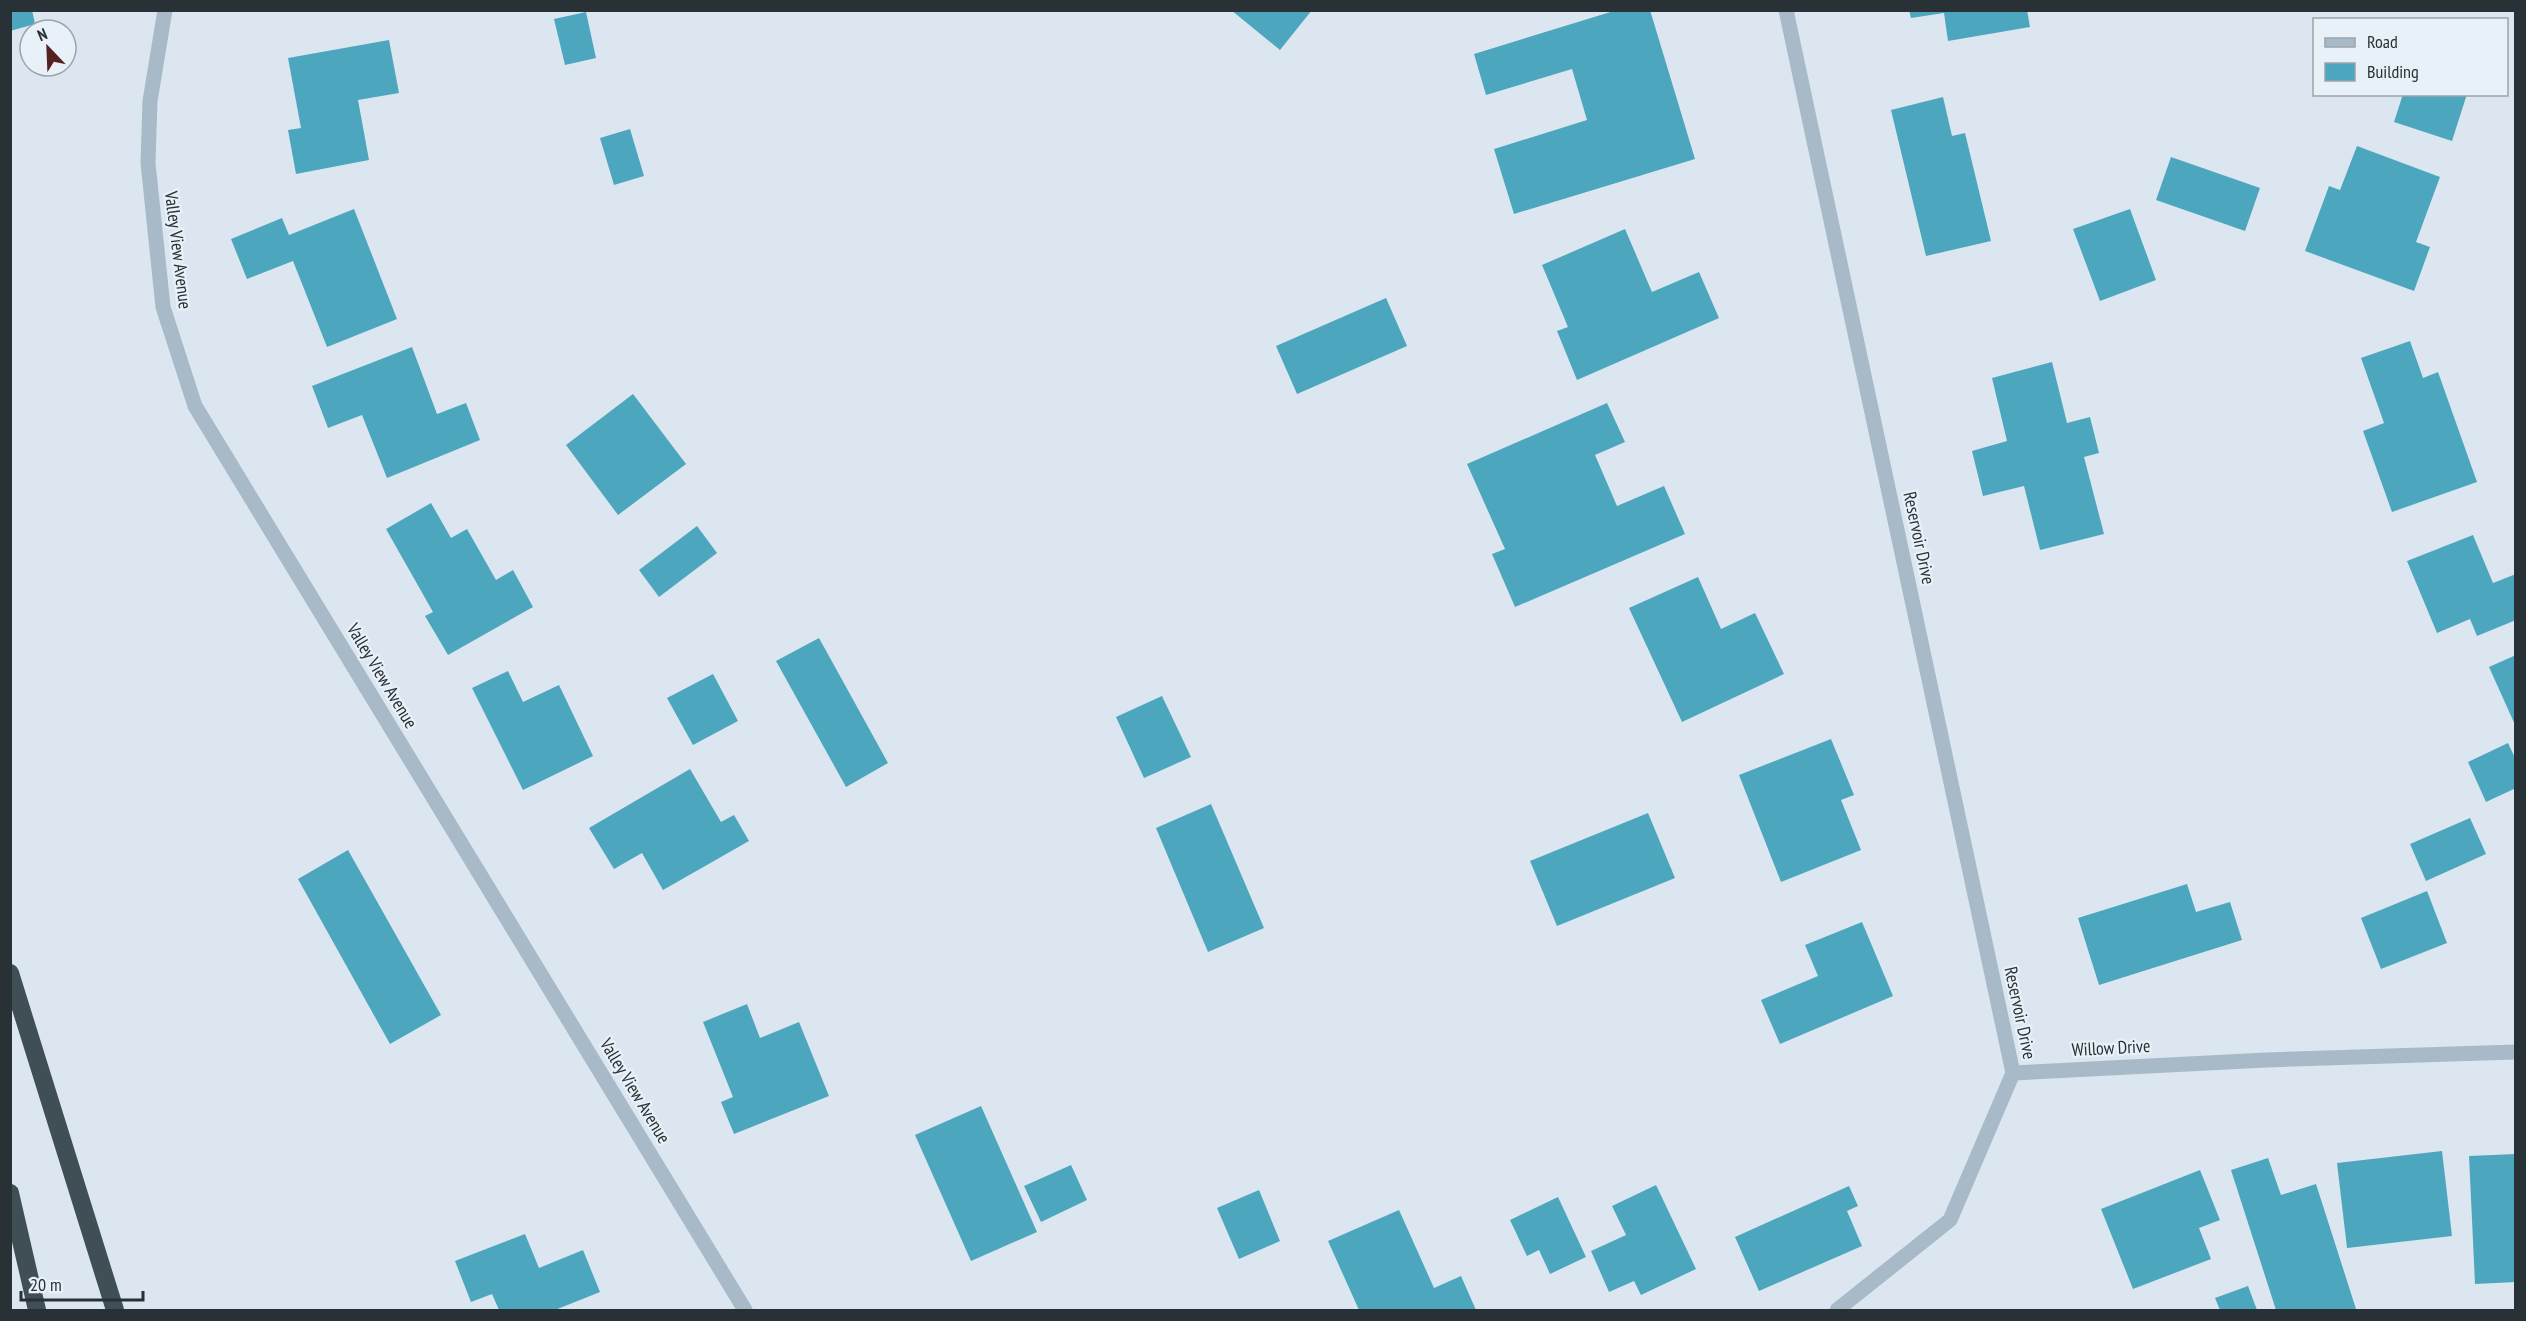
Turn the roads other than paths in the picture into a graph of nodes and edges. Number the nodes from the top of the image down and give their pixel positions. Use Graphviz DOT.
graph roads {
  1 [pos="165,10"];
  2 [pos="1786,10"];
  3 [pos="10,973"];
  4 [pos="2516,1052"];
  5 [pos="2013,1073"];
  6 [pos="10,1192"];
  7 [pos="37,1311"];
  8 [pos="115,1311"];
  9 [pos="745,1311"];
  10 [pos="1837,1311"];
  1 -- 9 [label="street, Valley View Avenue"];
  2 -- 5 [label="street, Reservoir Drive"];
  3 -- 8 [label="highway"];
  4 -- 5 [label="street, Willow Drive"];
  5 -- 10 [label="street"];
  6 -- 7 [label="highway"];
}
